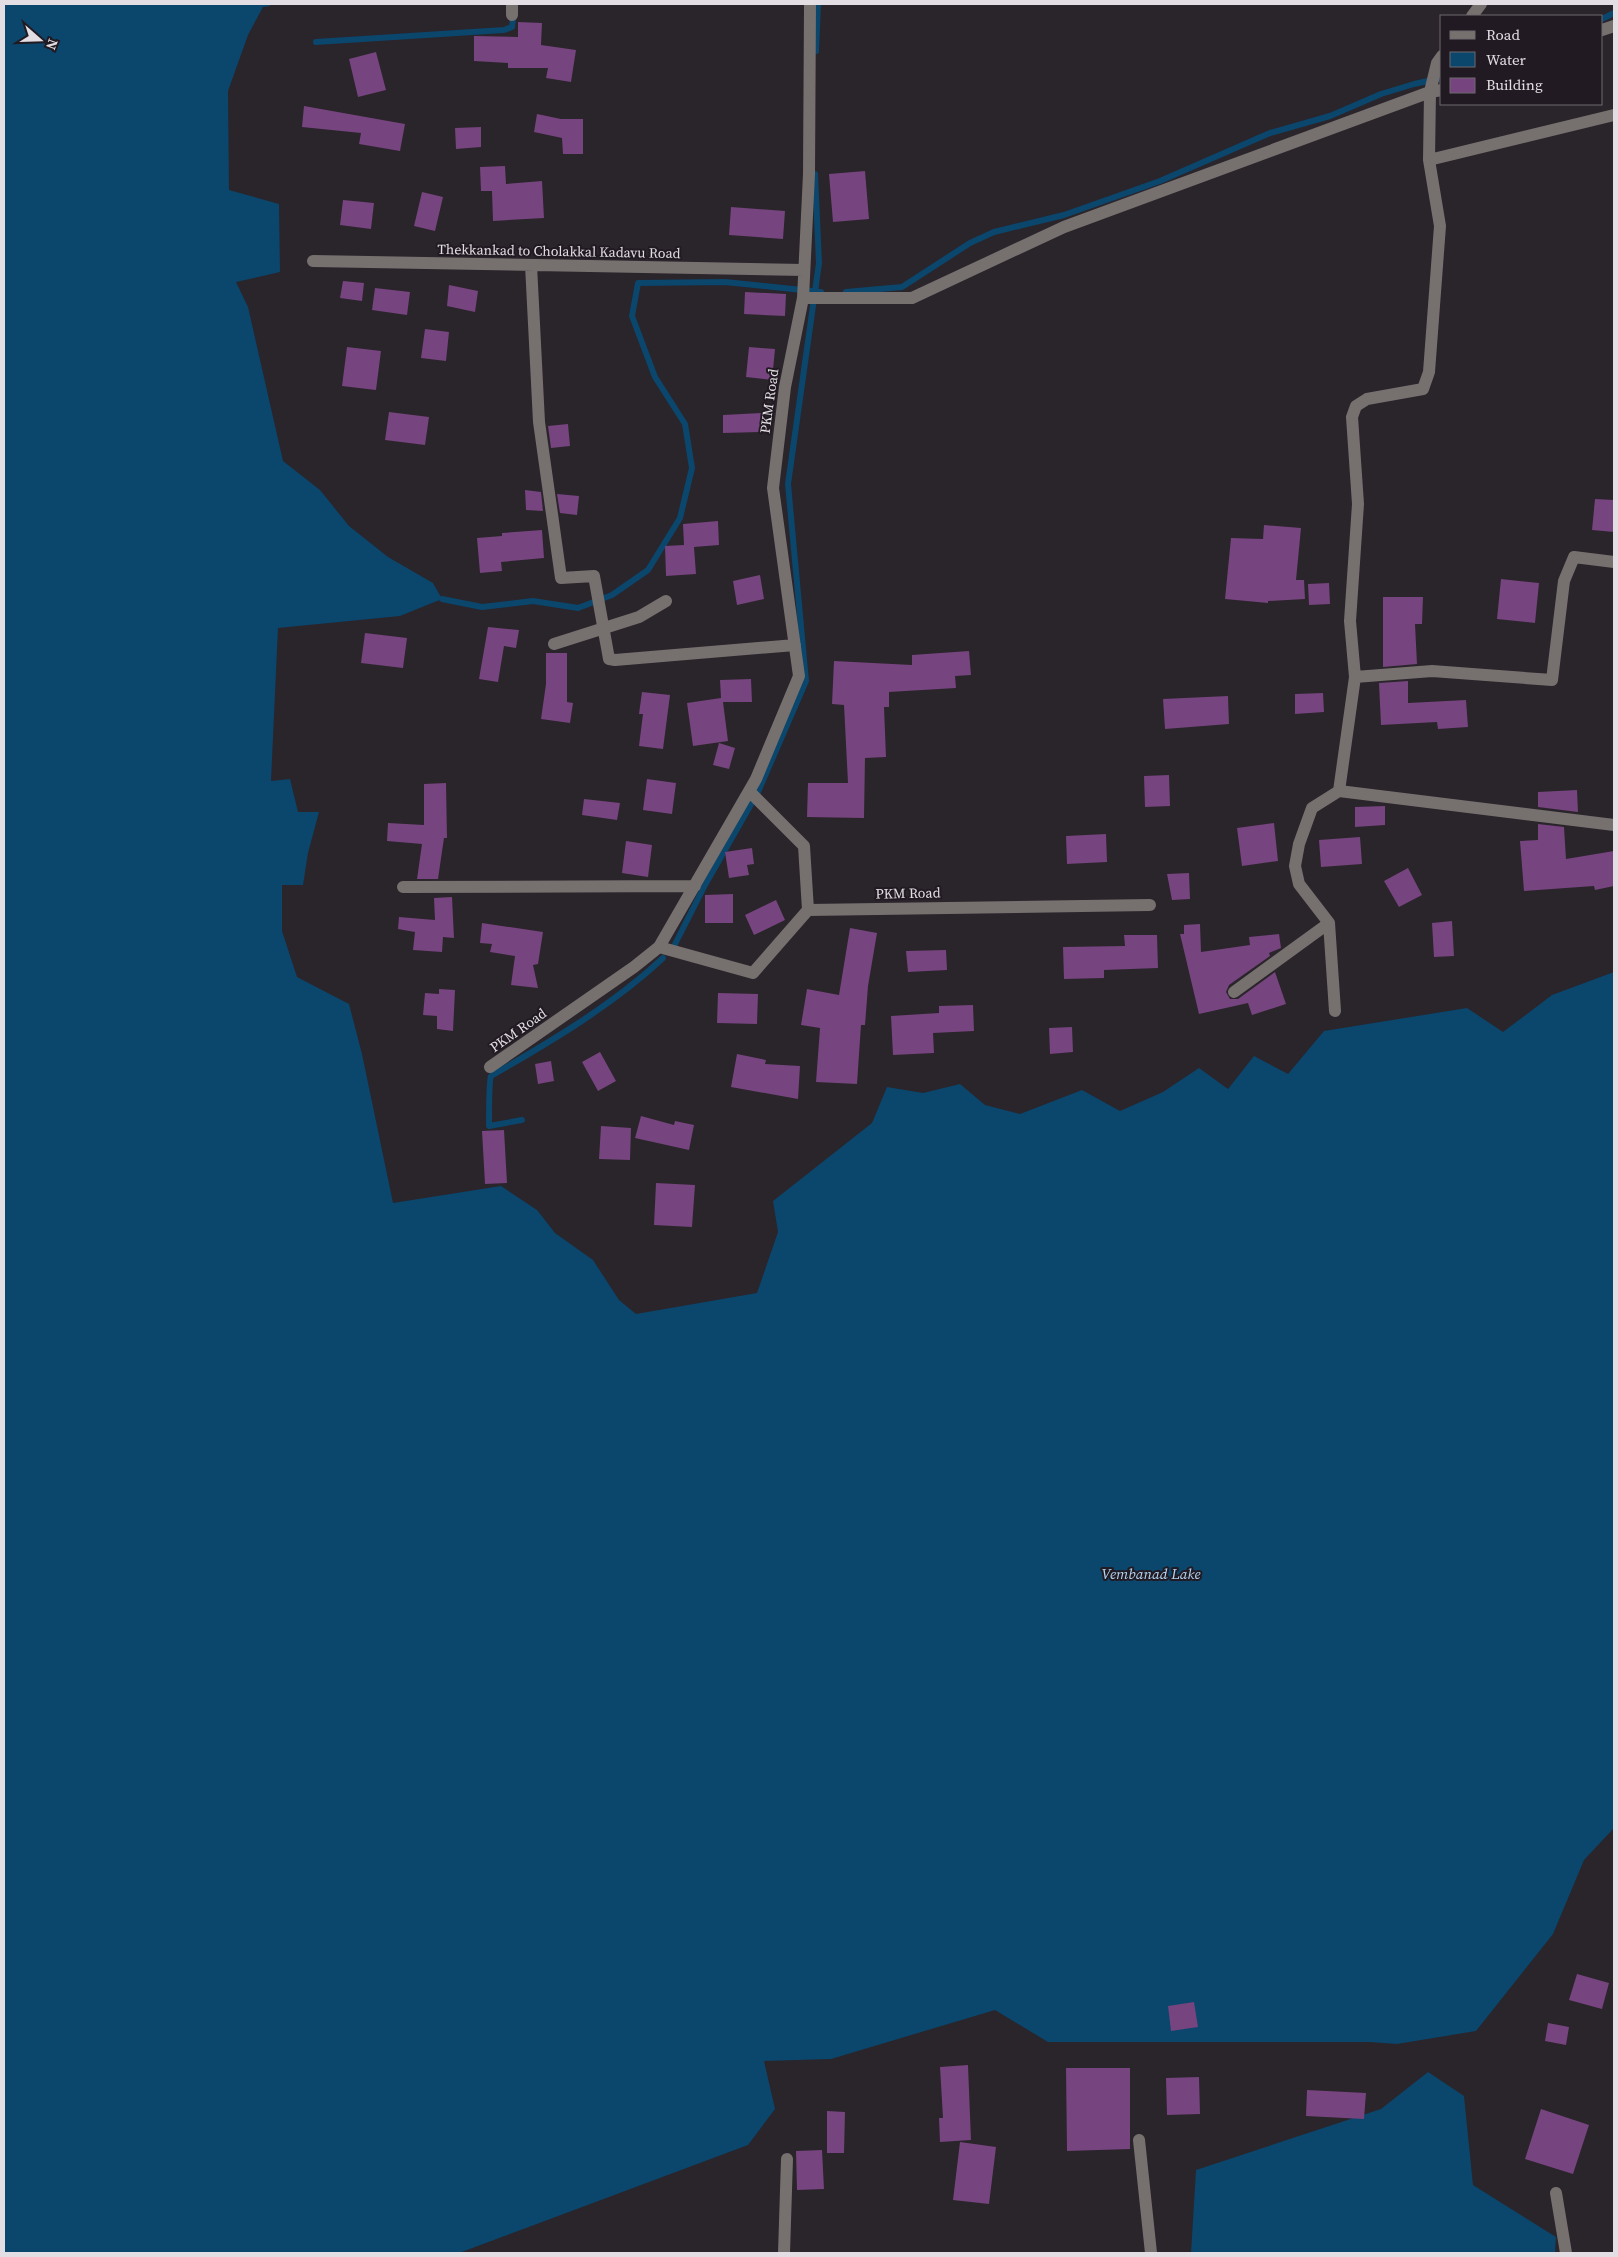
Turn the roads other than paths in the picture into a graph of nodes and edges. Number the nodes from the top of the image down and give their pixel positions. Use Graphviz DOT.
graph roads {
  1 [pos="810,4"];
  2 [pos="1482,4"];
  3 [pos="1473,15"];
  4 [pos="1439,60"];
  5 [pos="1436,91"];
  6 [pos="1614,115"];
  7 [pos="1429,160"];
  8 [pos="313,261"];
  9 [pos="531,265"];
  10 [pos="804,270"];
  11 [pos="803,298"];
  12 [pos="1614,562"];
  13 [pos="666,601"];
  14 [pos="604,629"];
  15 [pos="554,644"];
  16 [pos="795,645"];
  17 [pos="1355,677"];
  18 [pos="749,791"];
  19 [pos="1339,791"];
  20 [pos="1614,825"];
  21 [pos="695,886"];
  22 [pos="403,887"];
  23 [pos="1150,905"];
  24 [pos="808,910"];
  25 [pos="1328,923"];
  26 [pos="659,947"];
  27 [pos="1234,992"];
  28 [pos="1334,1011"];
  29 [pos="490,1067"];
  30 [pos="1139,2140"];
  31 [pos="787,2158"];
  32 [pos="1556,2193"];
  33 [pos="784,2253"];
  34 [pos="1151,2253"];
  35 [pos="1566,2253"];
  1 -- 10 [label="street, PKM Road"];
  2 -- 3 [label="street"];
  4 -- 5 [label="street"];
  5 -- 7 [label="street"];
  5 -- 11 [label="street"];
  6 -- 7 [label="street"];
  7 -- 17 [label="street"];
  8 -- 9 [label="street, Thekkankad to Cholakkal Kadavu Road"];
  9 -- 10 [label="street, Thekkankad to Cholakkal Kadavu Road"];
  9 -- 14 [label="street"];
  10 -- 11 [label="street, PKM Road"];
  11 -- 16 [label="street, PKM Road"];
  12 -- 17 [label="street"];
  13 -- 14 [label="street"];
  14 -- 15 [label="street"];
  14 -- 16 [label="street"];
  16 -- 18 [label="street, PKM Road"];
  17 -- 19 [label="street"];
  18 -- 21 [label="street, PKM Road"];
  18 -- 24 [label="street"];
  19 -- 20 [label="street"];
  19 -- 25 [label="street"];
  21 -- 22 [label="street"];
  21 -- 26 [label="street, PKM Road"];
  23 -- 24 [label="street, PKM Road"];
  24 -- 26 [label="street"];
  25 -- 27 [label="street"];
  25 -- 28 [label="street"];
  26 -- 29 [label="street, PKM Road"];
  30 -- 34 [label="street"];
  31 -- 33 [label="street"];
  32 -- 35 [label="street"];
}
